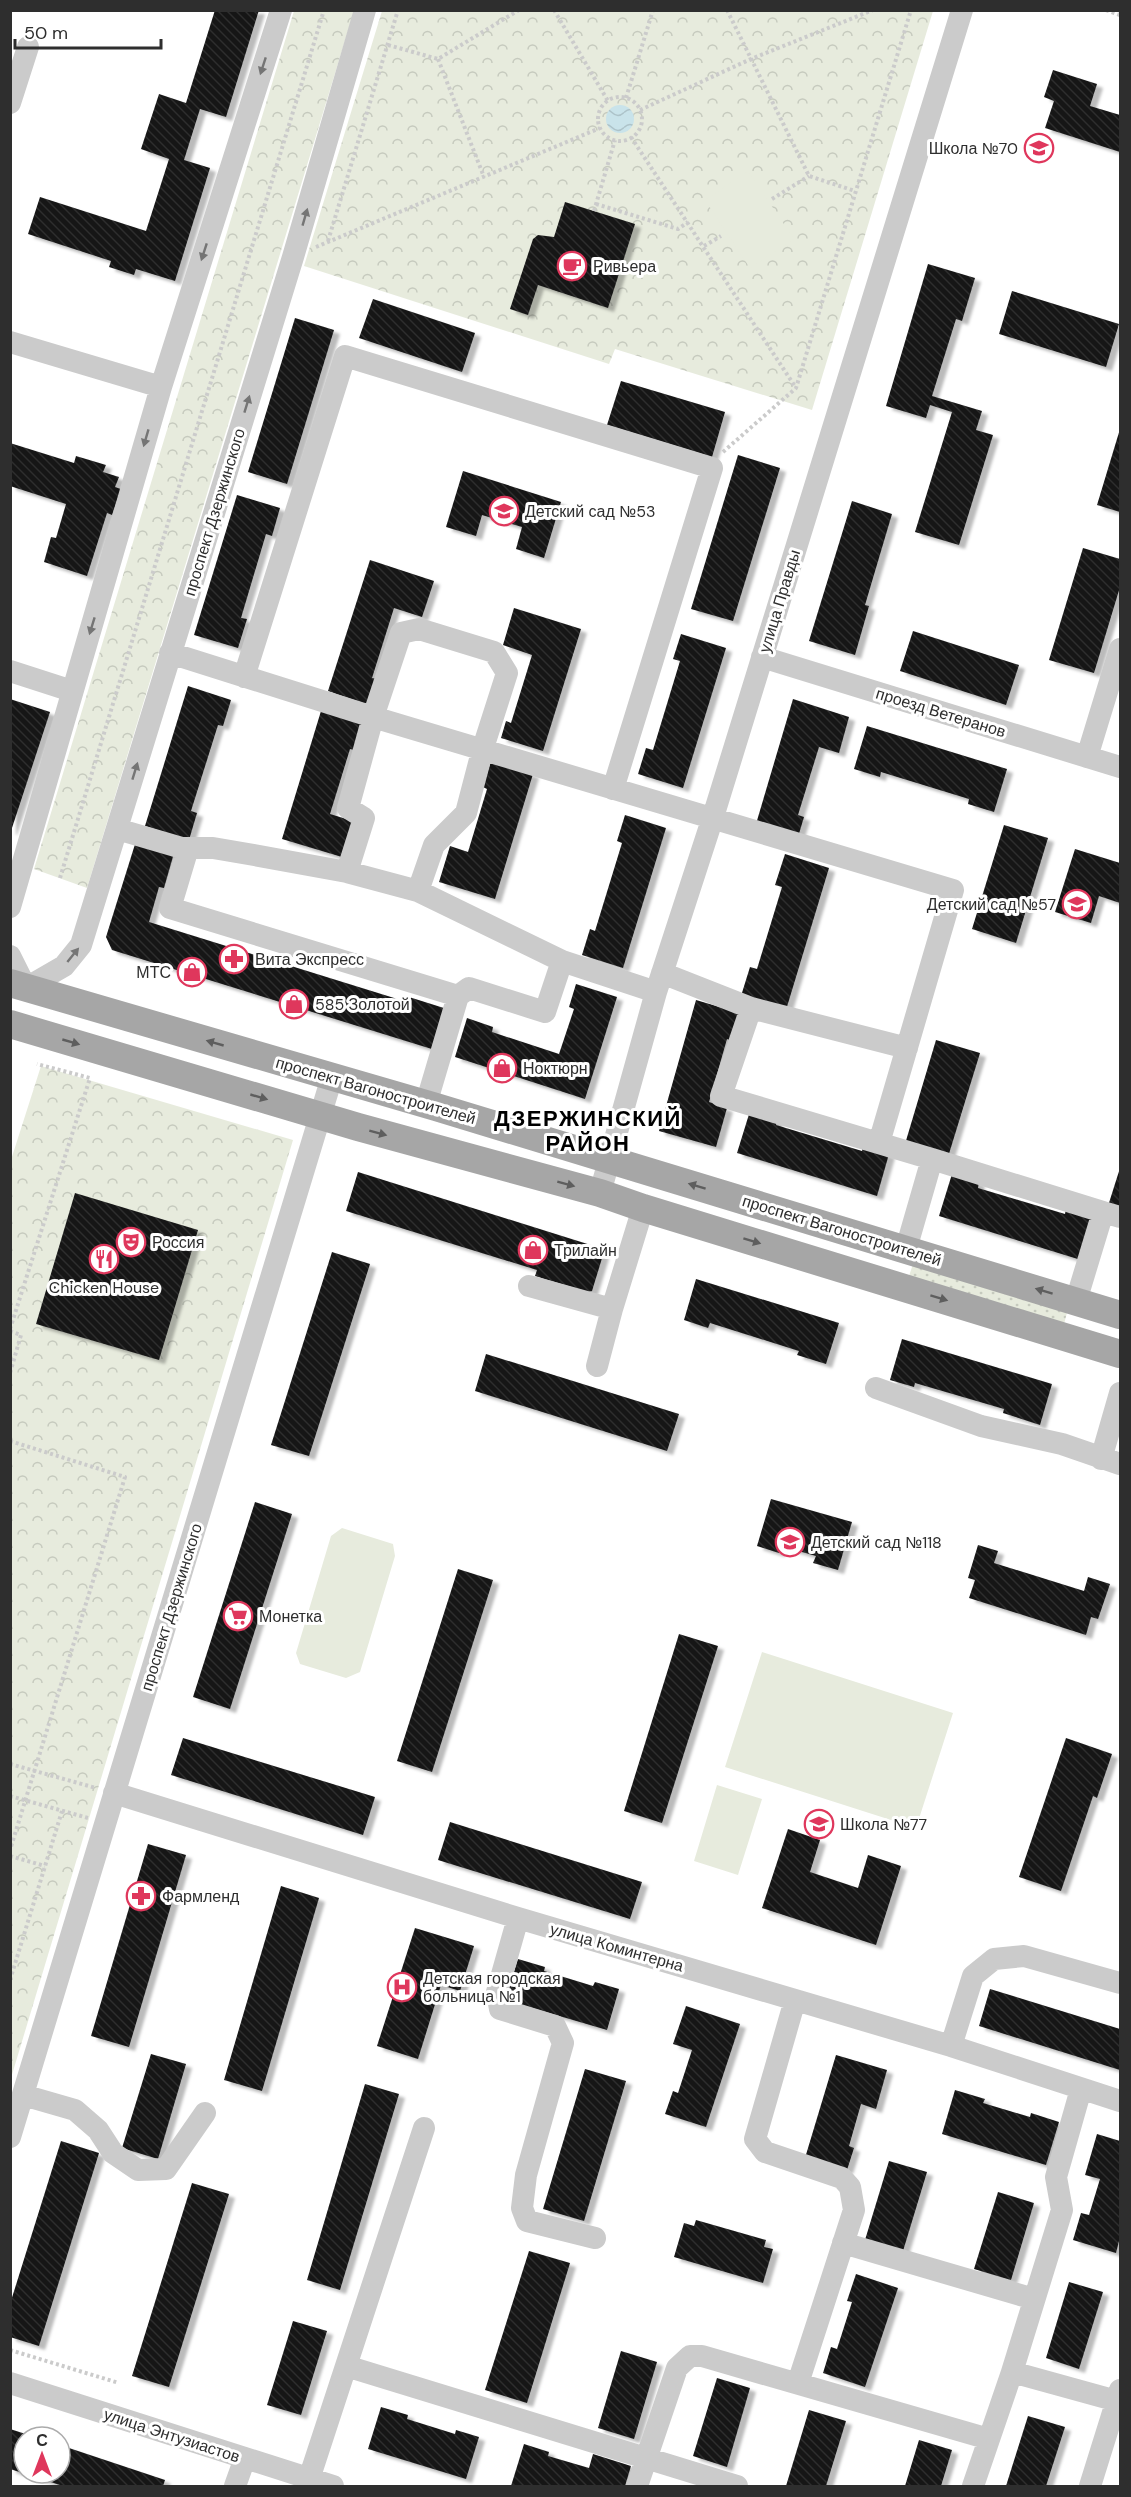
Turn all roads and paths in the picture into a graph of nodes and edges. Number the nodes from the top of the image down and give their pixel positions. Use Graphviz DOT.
graph roads {
  1 [pos="281,10"];
  2 [pos="324,10"];
  3 [pos="365,10"];
  4 [pos="398,10"];
  5 [pos="519,10"];
  6 [pos="554,10"];
  7 [pos="653,10"];
  8 [pos="727,10"];
  9 [pos="873,10"];
  10 [pos="911,10"];
  11 [pos="962,10"];
  12 [pos="1106,10"];
  13 [pos="1120,15"];
  14 [pos="388,45"];
  15 [pos="25,46"];
  16 [pos="438,59"];
  17 [pos="751,59"];
  18 [pos="626,98"];
  19 [pos="608,101"];
  20 [pos="10,103"];
  21 [pos="640,110"];
  22 [pos="600,128"];
  23 [pos="632,137"];
  24 [pos="615,140"];
  25 [pos="809,176"];
  26 [pos="484,177"];
  27 [pos="855,192"];
  28 [pos="772,199"];
  29 [pos="596,204"];
  30 [pos="594,211"];
  31 [pos="688,222"];
  32 [pos="721,236"];
  33 [pos="328,242"];
  34 [pos="703,246"];
  35 [pos="293,256"];
  36 [pos="10,342"];
  37 [pos="161,387"];
  38 [pos="796,388"];
  39 [pos="712,468"];
  40 [pos="1120,649"];
  41 [pos="170,653"];
  42 [pos="762,657"];
  43 [pos="10,671"];
  44 [pos="244,677"];
  45 [pos="72,691"];
  46 [pos="374,717"];
  47 [pos="483,748"];
  48 [pos="1087,757"];
  49 [pos="1120,767"];
  50 [pos="614,789"];
  51 [pos="713,817"];
  52 [pos="117,829"];
  53 [pos="188,848"];
  54 [pos="347,872"];
  55 [pos="60,878"];
  56 [pos="418,891"];
  57 [pos="10,907"];
  58 [pos="10,956"];
  59 [pos="562,961"];
  60 [pos="659,983"];
  61 [pos="18,986"];
  62 [pos="459,996"];
  63 [pos="751,1008"];
  64 [pos="12,1030"];
  65 [pos="907,1048"];
  66 [pos="37,1064"];
  67 [pos="332,1077"];
  68 [pos="426,1104"];
  69 [pos="322,1116"];
  70 [pos="879,1143"];
  71 [pos="932,1159"];
  72 [pos="610,1160"];
  73 [pos="600,1193"];
  74 [pos="643,1208"];
  75 [pos="1112,1214"];
  76 [pos="906,1250"];
  77 [pos="530,1286"];
  78 [pos="1076,1301"];
  79 [pos="612,1309"];
  80 [pos="1120,1315"];
  81 [pos="10,1330"];
  82 [pos="1120,1354"];
  83 [pos="597,1366"];
  84 [pos="10,1373"];
  85 [pos="876,1388"];
  86 [pos="1120,1393"];
  87 [pos="10,1441"];
  88 [pos="1111,1462"];
  89 [pos="10,1764"];
  90 [pos="34,1770"];
  91 [pos="114,1793"];
  92 [pos="10,1796"];
  93 [pos="25,1801"];
  94 [pos="62,1811"];
  95 [pos="105,1822"];
  96 [pos="10,1850"];
  97 [pos="10,1856"];
  98 [pos="45,1866"];
  99 [pos="518,1918"];
  100 [pos="10,1980"];
  101 [pos="1120,1983"];
  102 [pos="795,2000"];
  103 [pos="951,2046"];
  104 [pos="1081,2089"];
  105 [pos="23,2095"];
  106 [pos="1120,2101"];
  107 [pos="205,2114"];
  108 [pos="424,2128"];
  109 [pos="10,2137"];
  110 [pos="595,2238"];
  111 [pos="843,2243"];
  112 [pos="1034,2299"];
  113 [pos="10,2350"];
  114 [pos="346,2366"];
  115 [pos="1012,2372"];
  116 [pos="10,2383"];
  117 [pos="119,2383"];
  118 [pos="798,2383"];
  119 [pos="1119,2396"];
  120 [pos="988,2439"];
  121 [pos="245,2458"];
  122 [pos="647,2459"];
  123 [pos="309,2479"];
  124 [pos="235,2487"];
  125 [pos="333,2487"];
  126 [pos="638,2487"];
  127 [pos="737,2487"];
  128 [pos="973,2487"];
  129 [pos="1090,2487"];
  1 -- 37 [label="street, one-way"];
  2 -- 55 [label="path"];
  35 -- 3 [label="street, проспект Дзержинского, one-way"];
  4 -- 14 [label="path"];
  5 -- 16 [label="path"];
  6 -- 19 [label="path"];
  7 -- 18 [label="path"];
  8 -- 17 [label="path"];
  9 -- 17 [label="path"];
  10 -- 27 [label="path"];
  11 -- 42 [label="street, улица Правды"];
  12 -- 13 [label="path"];
  14 -- 16 [label="path"];
  14 -- 33 [label="path"];
  15 -- 20 [label="street"];
  16 -- 26 [label="path"];
  17 -- 21 [label="path"];
  17 -- 25 [label="path"];
  18 -- 19 [label="path"];
  18 -- 21 [label="path"];
  19 -- 22 [label="path"];
  21 -- 23 [label="path"];
  22 -- 24 [label="path"];
  22 -- 26 [label="path"];
  23 -- 24 [label="path"];
  23 -- 31 [label="path"];
  24 -- 29 [label="path"];
  25 -- 27 [label="path"];
  25 -- 28 [label="path"];
  26 -- 33 [label="path"];
  27 -- 38 [label="path"];
  29 -- 30 [label="path"];
  29 -- 31 [label="path"];
  31 -- 34 [label="path"];
  32 -- 34 [label="path"];
  33 -- 35 [label="path"];
  34 -- 38 [label="path"];
  41 -- 35 [label="street, проспект Дзержинского, one-way"];
  36 -- 37 [label="street"];
  37 -- 45 [label="street, one-way"];
  38 -- 39 [label="path"];
  39 -- 44 [label="street"];
  39 -- 50 [label="street"];
  40 -- 48 [label="street"];
  41 -- 44 [label="street"];
  52 -- 41 [label="street, проспект Дзержинского, one-way"];
  42 -- 48 [label="street, проезд Ветеранов"];
  42 -- 51 [label="street, улица Правды"];
  43 -- 45 [label="street"];
  44 -- 46 [label="street"];
  45 -- 57 [label="street"];
  46 -- 47 [label="street"];
  46 -- 47 [label="street"];
  46 -- 54 [label="street"];
  47 -- 50 [label="street"];
  47 -- 56 [label="street"];
  48 -- 49 [label="street, проезд Ветеранов"];
  50 -- 51 [label="street"];
  51 -- 60 [label="street, улица Правды"];
  51 -- 65 [label="street"];
  52 -- 53 [label="street"];
  61 -- 52 [label="street, проспект Дзержинского, one-way"];
  53 -- 54 [label="street"];
  53 -- 62 [label="street"];
  54 -- 56 [label="street"];
  56 -- 59 [label="street"];
  58 -- 61 [label="street"];
  59 -- 60 [label="street"];
  59 -- 62 [label="street"];
  60 -- 63 [label="street"];
  60 -- 72 [label="street, улица Правды"];
  61 -- 64 [label="main road"];
  67 -- 61 [label="main road, проспект Вагоностроителей, one-way"];
  62 -- 68 [label="street"];
  63 -- 65 [label="street"];
  63 -- 70 [label="street"];
  64 -- 69 [label="main road, one-way"];
  65 -- 70 [label="street"];
  66 -- 81 [label="path"];
  67 -- 68 [label="main road, проспект Вагоностроителей"];
  67 -- 69 [label="street, проспект Дзержинского"];
  68 -- 72 [label="main road, проспект Вагоностроителей"];
  69 -- 73 [label="main road, one-way"];
  69 -- 91 [label="street, проспект Дзержинского"];
  70 -- 71 [label="street"];
  71 -- 75 [label="street"];
  71 -- 76 [label="street"];
  72 -- 73 [label="street, улица Правды"];
  76 -- 72 [label="main road, проспект Вагоностроителей, one-way"];
  73 -- 74 [label="main road"];
  74 -- 79 [label="street"];
  74 -- 82 [label="main road, one-way"];
  75 -- 78 [label="street"];
  78 -- 76 [label="main road, проспект Вагоностроителей, one-way"];
  77 -- 79 [label="street"];
  78 -- 80 [label="main road, проспект Вагоностроителей"];
  79 -- 83 [label="street"];
  81 -- 84 [label="path"];
  85 -- 88 [label="street"];
  86 -- 88 [label="street"];
  87 -- 90 [label="path"];
  89 -- 90 [label="path"];
  90 -- 91 [label="path"];
  90 -- 93 [label="path"];
  91 -- 95 [label="street, проспект Дзержинского"];
  91 -- 99 [label="street, улица Коминтерна"];
  92 -- 93 [label="path"];
  93 -- 94 [label="path"];
  93 -- 96 [label="path"];
  94 -- 95 [label="path"];
  94 -- 98 [label="path"];
  95 -- 105 [label="street, проспект Дзержинского"];
  97 -- 98 [label="path"];
  98 -- 100 [label="path"];
  99 -- 102 [label="street, улица Коминтерна"];
  99 -- 110 [label="street"];
  101 -- 103 [label="street"];
  102 -- 103 [label="street, улица Коминтерна"];
  102 -- 111 [label="street"];
  103 -- 104 [label="street, улица Коминтерна"];
  104 -- 106 [label="street, улица Коминтерна"];
  104 -- 112 [label="street"];
  105 -- 107 [label="street"];
  105 -- 109 [label="street, проспект Дзержинского"];
  108 -- 114 [label="street"];
  111 -- 112 [label="street"];
  111 -- 118 [label="street"];
  112 -- 115 [label="street"];
  113 -- 117 [label="path"];
  114 -- 122 [label="street"];
  114 -- 123 [label="street"];
  115 -- 119 [label="street"];
  115 -- 120 [label="street"];
  116 -- 121 [label="street, улица Энтузиастов"];
  118 -- 120 [label="street"];
  118 -- 122 [label="street"];
  119 -- 129 [label="street"];
  120 -- 128 [label="street"];
  121 -- 123 [label="street, улица Энтузиастов"];
  121 -- 124 [label="street"];
  122 -- 126 [label="street"];
  122 -- 127 [label="street"];
  123 -- 125 [label="street, улица Энтузиастов"];
}
